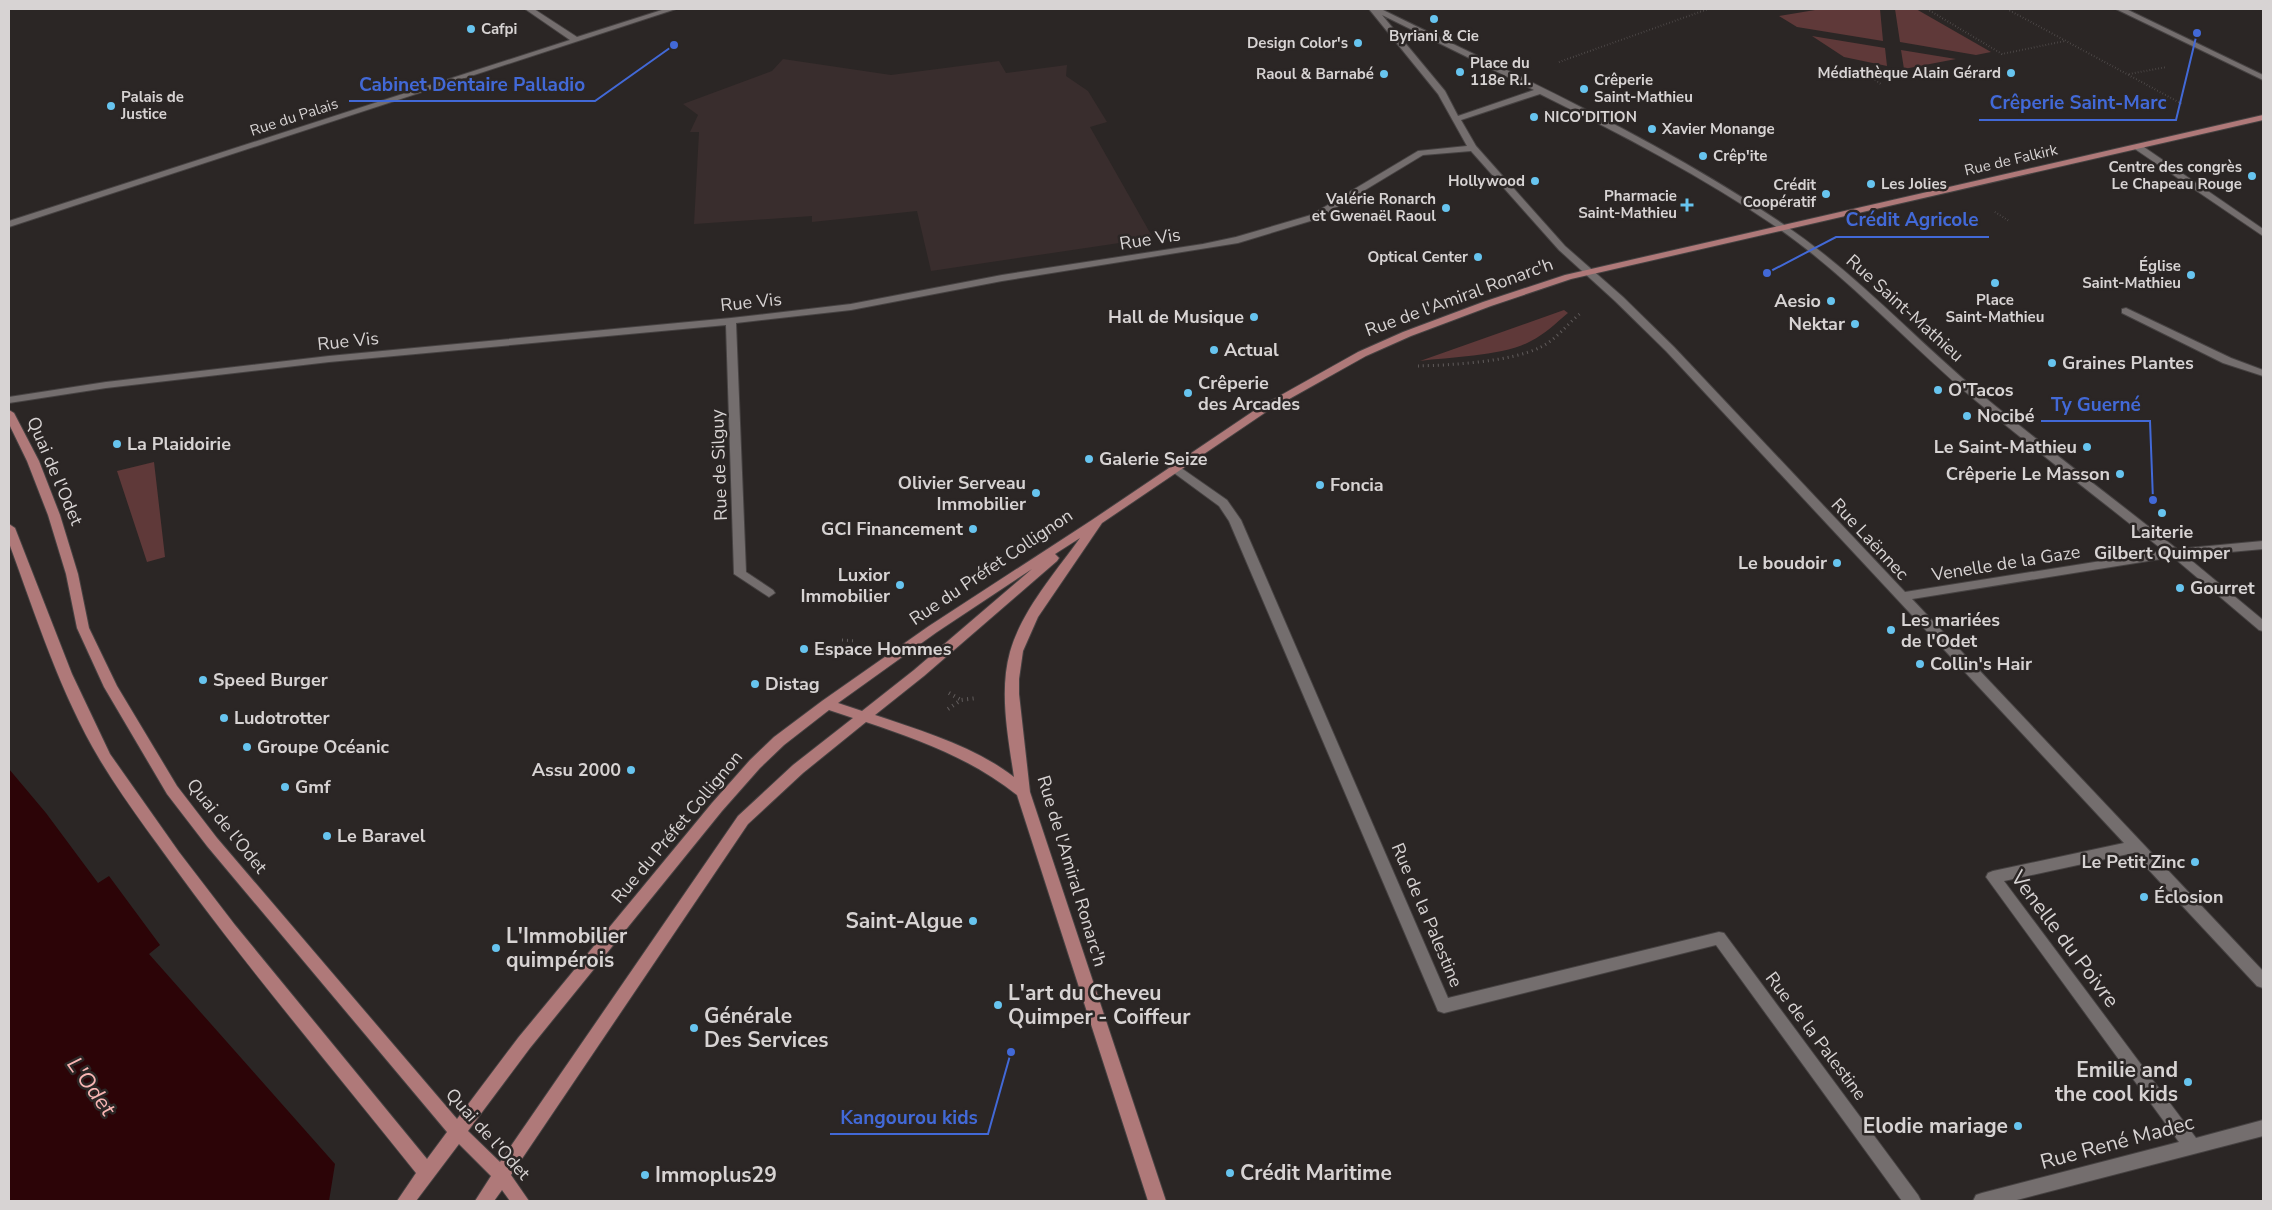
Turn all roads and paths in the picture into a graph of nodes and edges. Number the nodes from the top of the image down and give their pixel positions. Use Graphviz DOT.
graph roads {
  1 [pos="529,9"];
  2 [pos="672,9"];
  3 [pos="1374,9"];
  4 [pos="1708,9"];
  5 [pos="1927,9"];
  6 [pos="2007,9"];
  7 [pos="2120,9"];
  8 [pos="576,40"];
  9 [pos="2065,41"];
  10 [pos="1516,78"];
  11 [pos="2263,78"];
  12 [pos="1875,80"];
  13 [pos="1881,84"];
  14 [pos="1543,90"];
  15 [pos="2263,117"];
  16 [pos="1457,119"];
  17 [pos="2224,126"];
  18 [pos="2138,147"];
  19 [pos="1473,148"];
  20 [pos="9,224"];
  21 [pos="1782,227"];
  22 [pos="2263,233"];
  23 [pos="1589,272"];
  24 [pos="1619,299"];
  25 [pos="2126,311"];
  26 [pos="731,321"];
  27 [pos="1362,354"];
  28 [pos="2263,372"];
  29 [pos="9,400"];
  30 [pos="9,413"];
  31 [pos="1174,467"];
  32 [pos="1098,520"];
  33 [pos="9,528"];
  34 [pos="2263,545"];
  35 [pos="2175,553"];
  36 [pos="769,594"];
  37 [pos="1901,597"];
  38 [pos="2263,627"];
  39 [pos="1012,694"];
  40 [pos="827,704"];
  41 [pos="865,718"];
  42 [pos="914,735"];
  43 [pos="1023,792"];
  44 [pos="2137,846"];
  45 [pos="2263,981"];
  46 [pos="2263,1128"];
  47 [pos="457,1131"];
  48 [pos="2192,1145"];
  49 [pos="427,1173"];
  50 [pos="501,1176"];
  51 [pos="406,1201"];
  52 [pos="484,1201"];
  53 [pos="520,1201"];
  54 [pos="1157,1201"];
  55 [pos="1912,1201"];
  56 [pos="1982,1201"];
  1 -- 8 [label="street"];
  2 -- 8 [label="street, Rue du Palais"];
  3 -- 10 [label="street"];
  3 -- 16 [label="street"];
  4 -- 10 [label="path"];
  5 -- 9 [label="path"];
  6 -- 9 [label="path"];
  7 -- 11 [label="street"];
  8 -- 20 [label="street, Rue du Palais"];
  9 -- 17 [label="path"];
  10 -- 14 [label="street"];
  12 -- 13 [label="path"];
  14 -- 16 [label="street"];
  14 -- 21 [label="street, Rue Saint-Mathieu"];
  15 -- 17 [label="main road, Rue de Falkirk"];
  16 -- 19 [label="street, Rue Laënnec"];
  17 -- 18 [label="main road, Rue de Falkirk"];
  18 -- 21 [label="main road, Rue de Falkirk"];
  18 -- 22 [label="street"];
  19 -- 23 [label="street, Rue Laënnec"];
  19 -- 26 [label="street, Rue Vis"];
  21 -- 23 [label="main road, Rue de Falkirk"];
  21 -- 35 [label="street, Rue Saint-Mathieu"];
  23 -- 24 [label="street, Rue Laënnec"];
  23 -- 27 [label="main road, Rue de l'Amiral Ronarc'h"];
  24 -- 27 [label="path"];
  24 -- 37 [label="street, Rue Laënnec"];
  25 -- 28 [label="street"];
  26 -- 29 [label="street, Rue Vis"];
  26 -- 36 [label="street, Rue de Silguy"];
  27 -- 31 [label="main road, Rue de l'Amiral Ronarc'h"];
  30 -- 47 [label="main road, Quai de l'Odet"];
  31 -- 32 [label="main road, Rue de l'Amiral Ronarc'h"];
  31 -- 55 [label="street, Rue de la Palestine"];
  32 -- 39 [label="main road, Rue de l'Amiral Ronarc'h"];
  32 -- 40 [label="main road, Rue du Préfet Collignon"];
  32 -- 41 [label="main road, Rue du Préfet Collignon"];
  33 -- 49 [label="main road"];
  34 -- 35 [label="street, Venelle de la Gaze"];
  35 -- 37 [label="street, Venelle de la Gaze"];
  35 -- 38 [label="street, Rue Saint-Mathieu"];
  37 -- 44 [label="street, Rue Laënnec"];
  39 -- 42 [label="path"];
  39 -- 43 [label="main road, Rue de l'Amiral Ronarc'h"];
  40 -- 41 [label="main road"];
  40 -- 47 [label="main road, Rue du Préfet Collignon"];
  41 -- 42 [label="main road"];
  41 -- 50 [label="main road, Rue du Préfet Collignon"];
  42 -- 43 [label="main road"];
  43 -- 54 [label="main road, Rue de l'Amiral Ronarc'h"];
  44 -- 45 [label="street, Rue Laënnec"];
  44 -- 48 [label="street, Venelle du Poivre"];
  46 -- 48 [label="street, Rue René Madec"];
  47 -- 49 [label="main road, Rue du Préfet Collignon"];
  47 -- 50 [label="main road, Quai de l'Odet"];
  48 -- 56 [label="street, Rue René Madec"];
  49 -- 51 [label="main road, Rue du Préfet Collignon"];
  50 -- 52 [label="main road, Rue du Préfet Collignon"];
  50 -- 53 [label="main road, Quai de l'Odet"];
}
